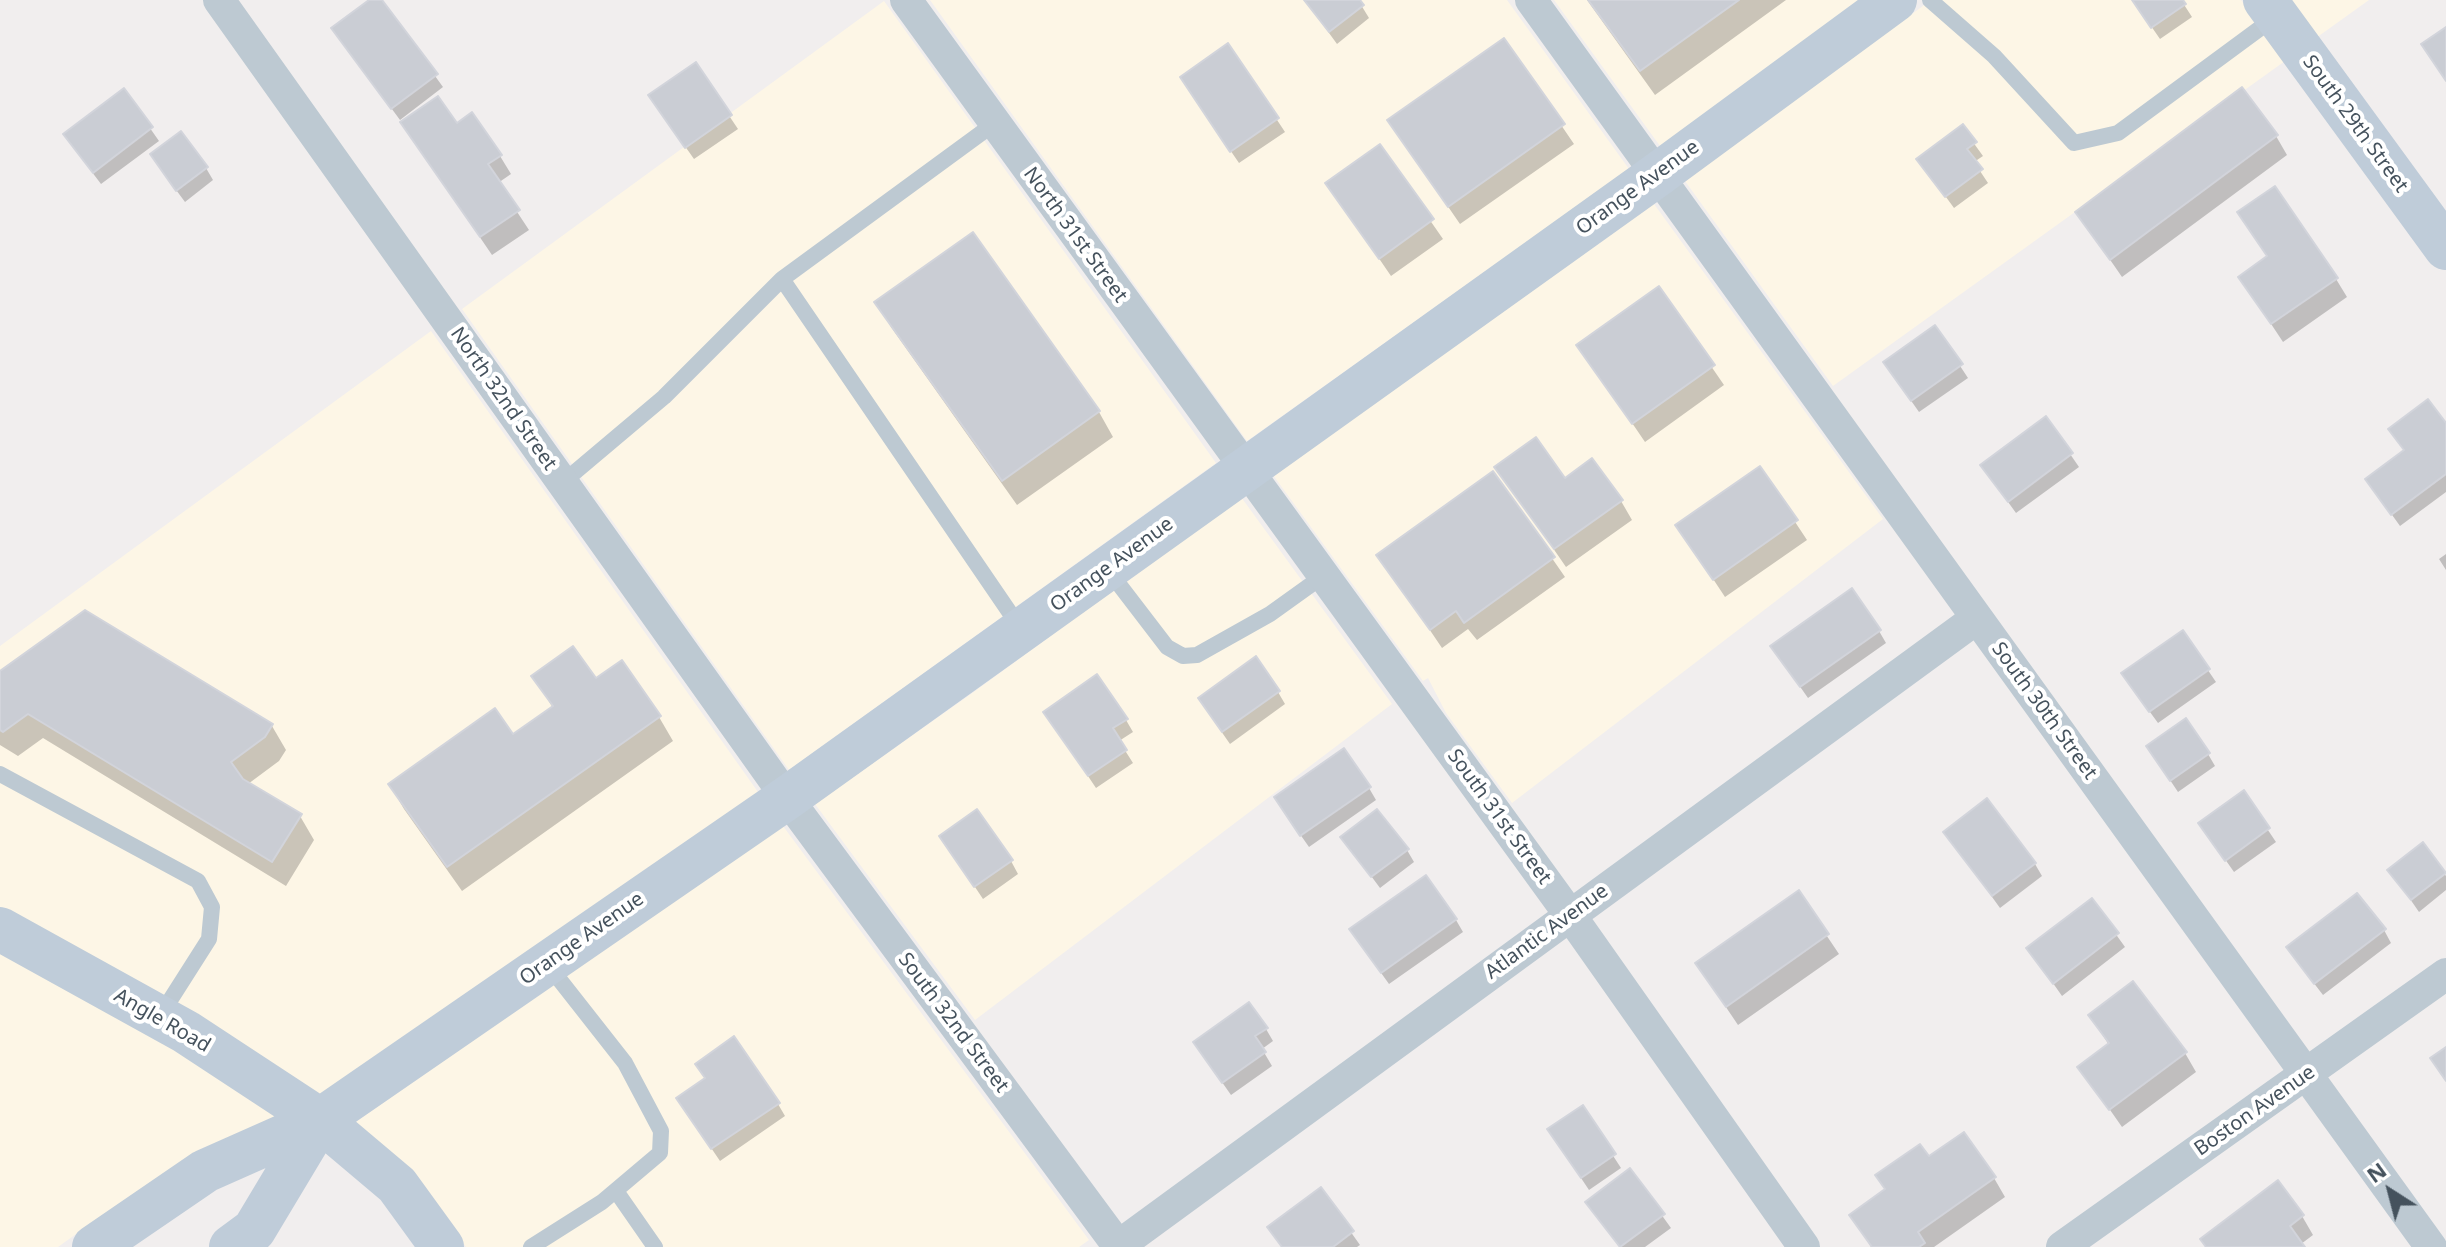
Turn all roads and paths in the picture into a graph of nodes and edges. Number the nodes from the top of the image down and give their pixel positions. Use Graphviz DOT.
graph roads {
  1 [pos="219,0"];
  2 [pos="906,0"];
  3 [pos="1531,0"];
  4 [pos="1895,0"];
  5 [pos="1930,0"];
  6 [pos="2271,8"];
  7 [pos="995,123"];
  8 [pos="1657,175"];
  9 [pos="2446,248"];
  10 [pos="782,279"];
  11 [pos="1245,469"];
  12 [pos="562,483"];
  13 [pos="1107,568"];
  14 [pos="1323,576"];
  15 [pos="1977,618"];
  16 [pos="1021,631"];
  17 [pos="0,774"];
  18 [pos="787,798"];
  19 [pos="1570,915"];
  20 [pos="0,929"];
  21 [pos="547,964"];
  22 [pos="2446,974"];
  23 [pos="159,1017"];
  24 [pos="2307,1075"];
  25 [pos="320,1120"];
  26 [pos="616,1191"];
  27 [pos="94,1247"];
  28 [pos="231,1247"];
  29 [pos="442,1247"];
  30 [pos="531,1247"];
  31 [pos="655,1247"];
  32 [pos="1118,1247"];
  33 [pos="1804,1247"];
  34 [pos="2062,1247"];
  35 [pos="2431,1247"];
  1 -- 12 [label="street, North 32nd Street"];
  2 -- 7 [label="street, North 31st Street"];
  3 -- 8 [label="street, South 30th Street"];
  4 -- 8 [label="main road, Orange Avenue"];
  5 -- 6 [label="lane"];
  6 -- 9 [label="main road, South 29th Street"];
  7 -- 10 [label="lane"];
  7 -- 11 [label="street, North 31st Street"];
  8 -- 11 [label="main road, Orange Avenue"];
  8 -- 15 [label="street, South 30th Street"];
  10 -- 12 [label="lane"];
  10 -- 16 [label="lane"];
  11 -- 13 [label="main road, Orange Avenue"];
  11 -- 14 [label="street, South 31st Street"];
  12 -- 18 [label="street, North 32nd Street"];
  13 -- 14 [label="lane"];
  13 -- 16 [label="main road, Orange Avenue"];
  14 -- 19 [label="street, South 31st Street"];
  15 -- 19 [label="street, Atlantic Avenue"];
  15 -- 24 [label="street, South 30th Street"];
  16 -- 18 [label="main road, Orange Avenue"];
  17 -- 23 [label="lane"];
  18 -- 21 [label="main road, Orange Avenue"];
  18 -- 32 [label="street, South 32nd Street"];
  19 -- 32 [label="street, Atlantic Avenue"];
  19 -- 33 [label="street, South 31st Street"];
  20 -- 23 [label="main road, Angle Road"];
  21 -- 25 [label="main road, Orange Avenue"];
  21 -- 26 [label="lane"];
  22 -- 24 [label="street, Boston Avenue"];
  23 -- 25 [label="main road, Angle Road"];
  24 -- 34 [label="street, Boston Avenue"];
  24 -- 35 [label="street, South 30th Street"];
  25 -- 27 [label="main road, Orange Avenue"];
  25 -- 28 [label="main road, Orange Avenue"];
  25 -- 29 [label="main road, Angle Road"];
  26 -- 30 [label="lane"];
  26 -- 31 [label="lane"];
}
